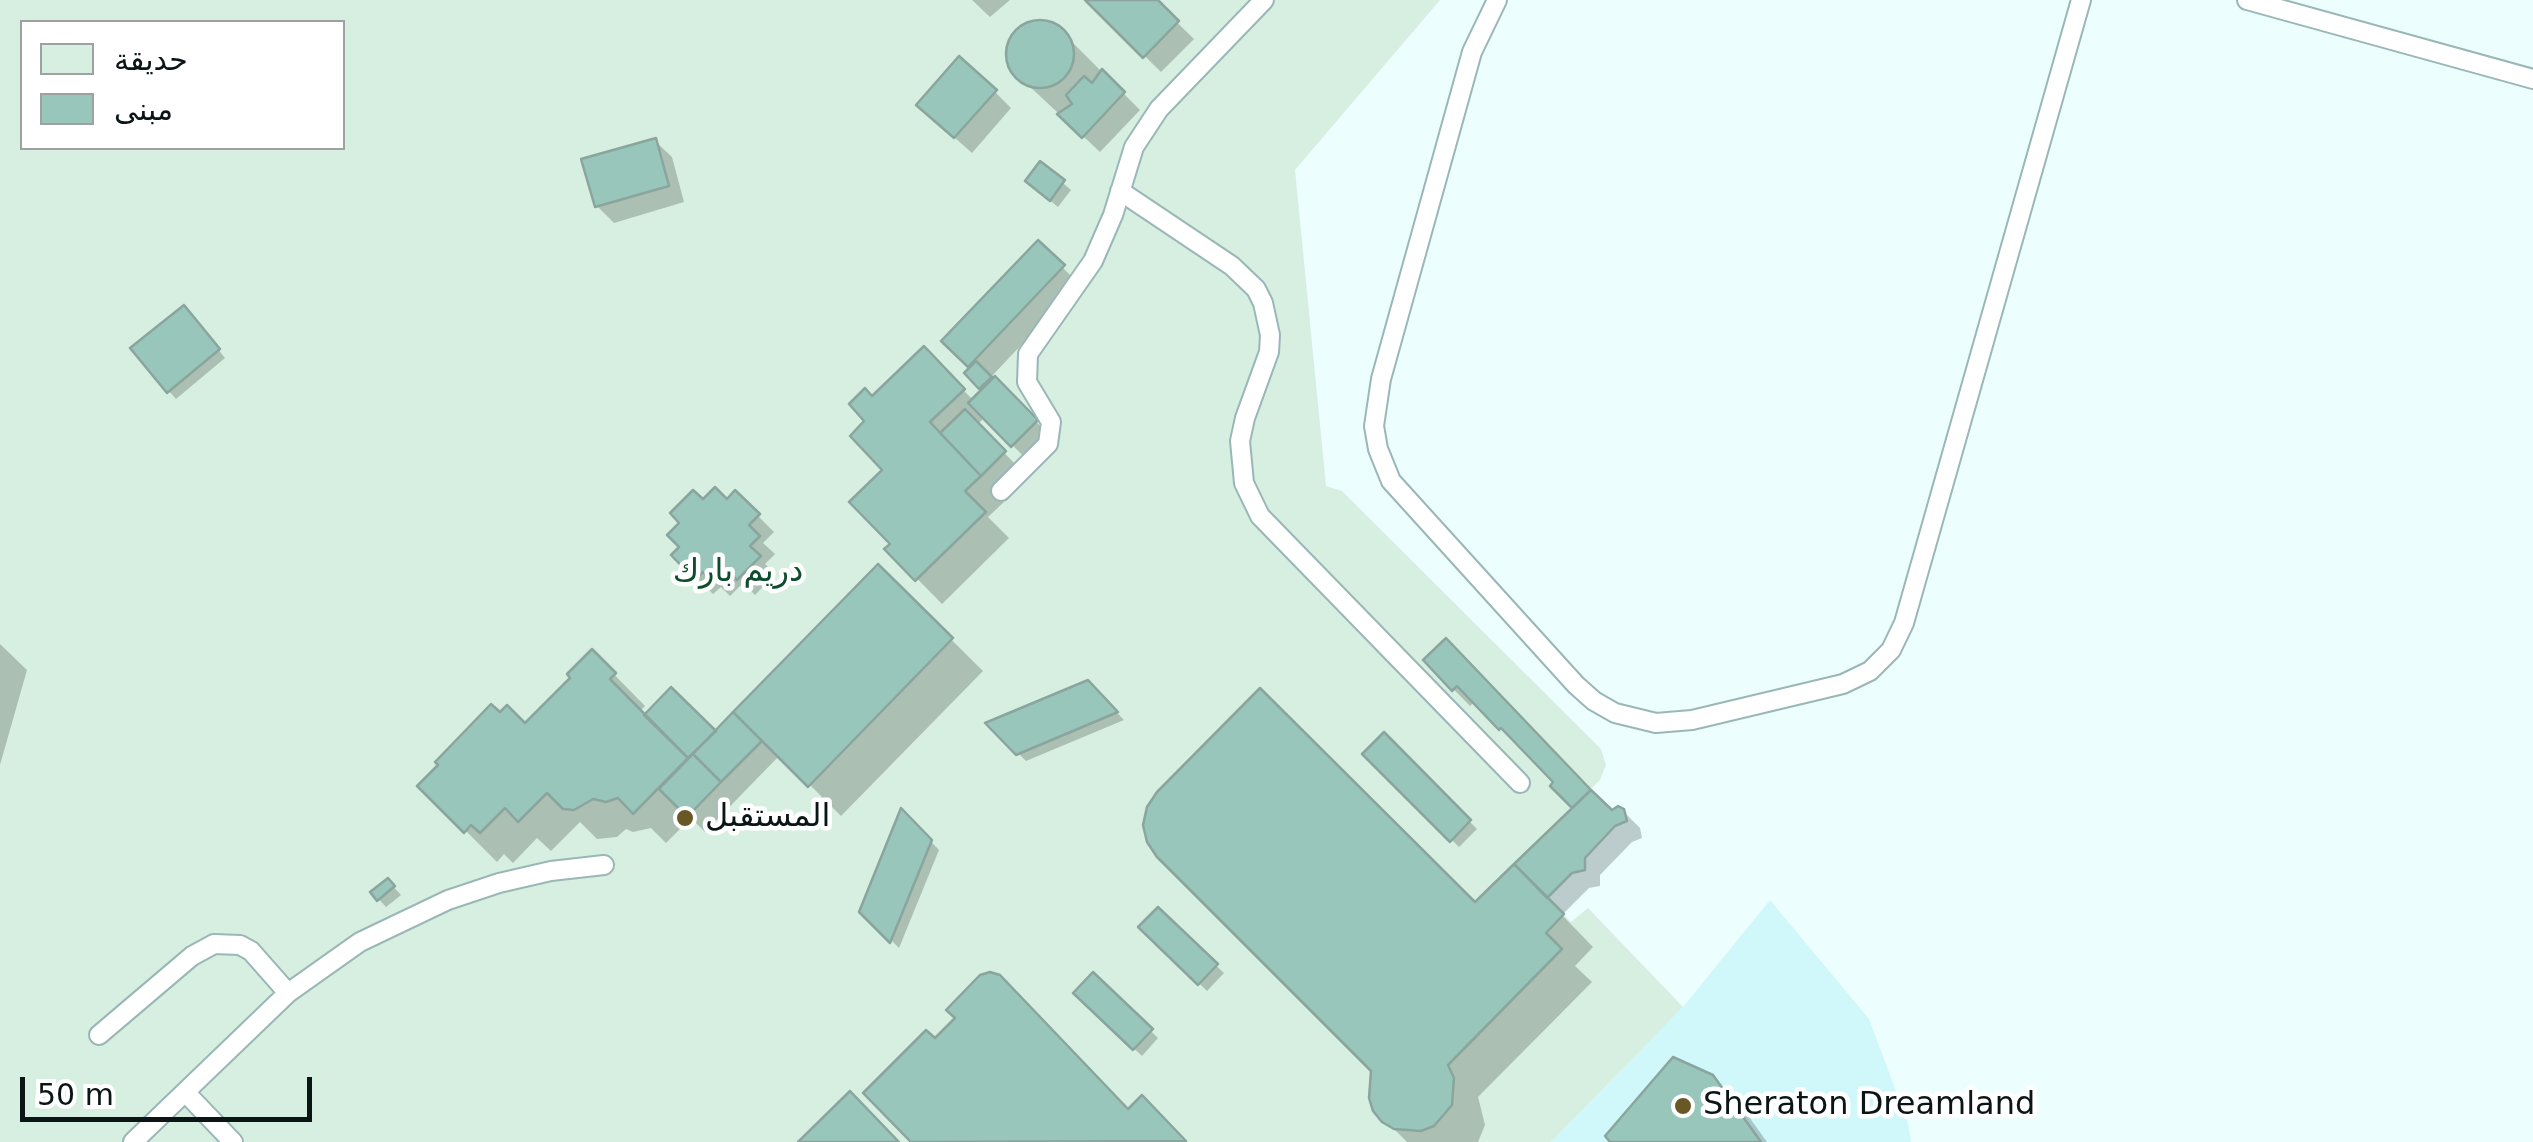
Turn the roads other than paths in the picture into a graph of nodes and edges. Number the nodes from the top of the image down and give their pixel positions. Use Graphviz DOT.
graph roads {
  1 [pos="1264,0"];
  2 [pos="1497,0"];
  3 [pos="2081,0"];
  4 [pos="2247,0"];
  5 [pos="2533,79"];
  6 [pos="1120,191"];
  7 [pos="1002,492"];
  8 [pos="1520,784"];
  9 [pos="604,865"];
  10 [pos="288,993"];
  11 [pos="99,1036"];
  12 [pos="185,1092"];
  13 [pos="133,1142"];
  14 [pos="233,1142"];
  1 -- 6 [label="lane"];
  2 -- 3 [label="lane"];
  4 -- 5 [label="lane"];
  6 -- 7 [label="lane"];
  6 -- 8 [label="lane"];
  9 -- 10 [label="lane"];
  10 -- 11 [label="lane"];
  10 -- 12 [label="lane"];
  12 -- 13 [label="lane"];
  12 -- 14 [label="lane"];
}
